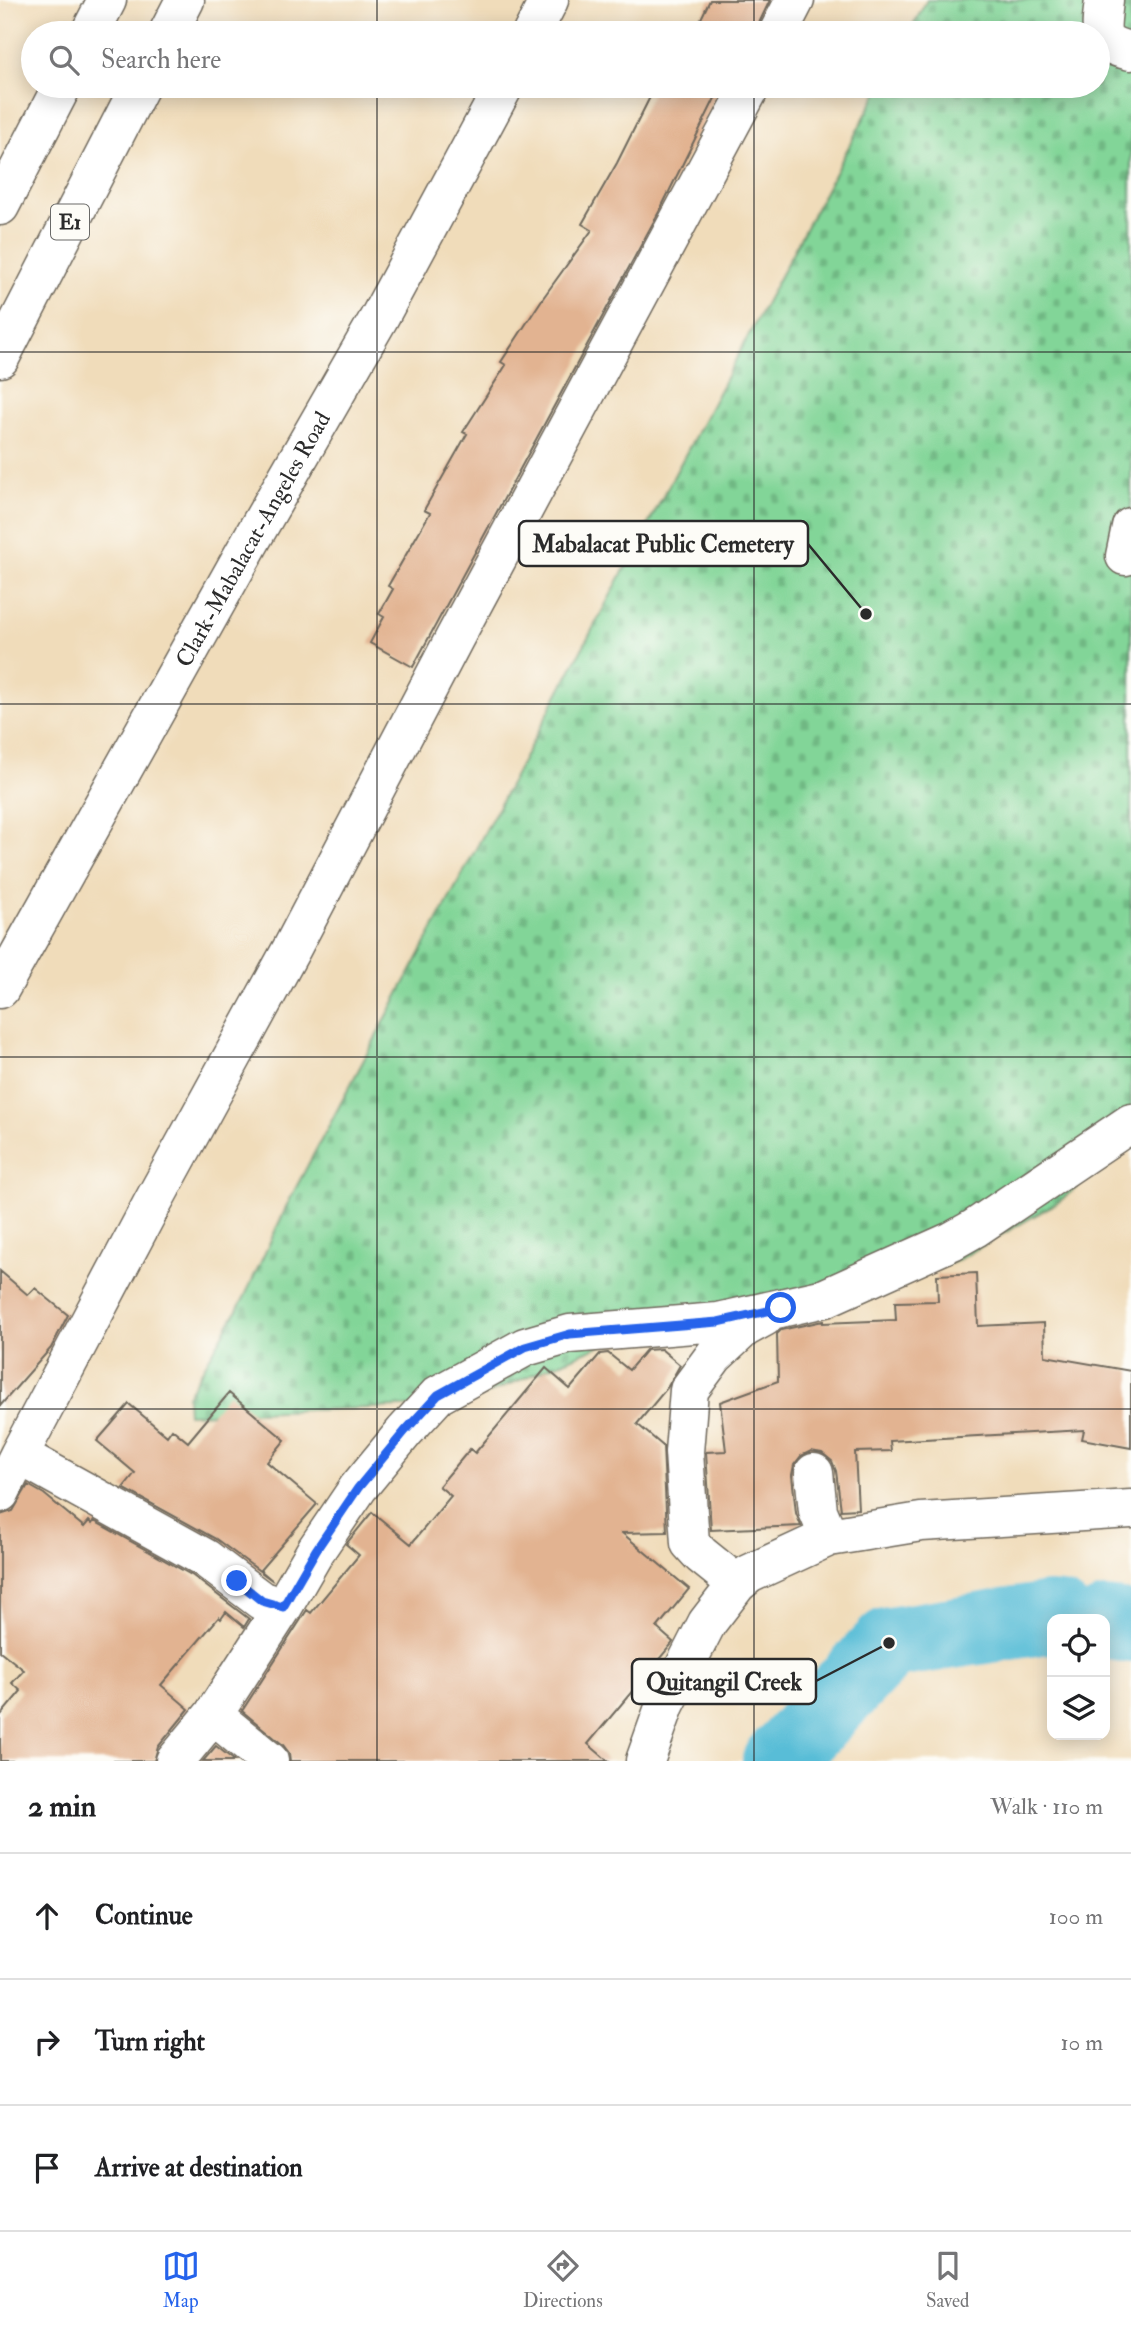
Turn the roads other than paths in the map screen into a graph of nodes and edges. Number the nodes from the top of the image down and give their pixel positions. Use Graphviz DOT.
graph roads {
  1 [pos="107,0"];
  2 [pos="185,0"];
  3 [pos="549,0"];
  4 [pos="795,0"];
  5 [pos="1104,0"];
  6 [pos="96,21"];
  7 [pos="174,21"];
  8 [pos="538,21"];
  9 [pos="784,21"];
  10 [pos="1101,21"];
  11 [pos="1110,44"];
  12 [pos="1131,51"];
  13 [pos="56,98"];
  14 [pos="135,98"];
  15 [pos="498,98"];
  16 [pos="745,98"];
  17 [pos="0,206"];
  18 [pos="0,358"];
  19 [pos="0,989"];
  20 [pos="1131,1123"];
  21 [pos="781,1308"];
  22 [pos="19,1455"];
  23 [pos="814,1473"];
  24 [pos="0,1493"];
  25 [pos="1131,1509"];
  26 [pos="829,1537"];
  27 [pos="737,1584"];
  28 [pos="283,1607"];
  29 [pos="213,1715"];
  30 [pos="175,1761"];
  31 [pos="269,1761"];
  32 [pos="645,1761"];
  1 -- 6 [label="main road"];
  2 -- 7 [label="main road"];
  3 -- 8 [label="main road"];
  4 -- 9 [label="main road"];
  5 -- 10 [label="main road"];
  11 -- 12 [label="main road"];
  13 -- 17 [label="main road"];
  14 -- 18 [label="main road, E1"];
  15 -- 19 [label="main road, Clark-Mabalacat-Angeles Road"];
  16 -- 22 [label="main road"];
  20 -- 21 [label="main road"];
  21 -- 27 [label="main road"];
  21 -- 28 [label="main road"];
  22 -- 24 [label="main road"];
  22 -- 28 [label="main road"];
  23 -- 26 [label="main road"];
  25 -- 26 [label="main road"];
  26 -- 27 [label="main road"];
  27 -- 32 [label="main road"];
  28 -- 29 [label="main road"];
  29 -- 30 [label="main road"];
  29 -- 31 [label="main road"];
}
